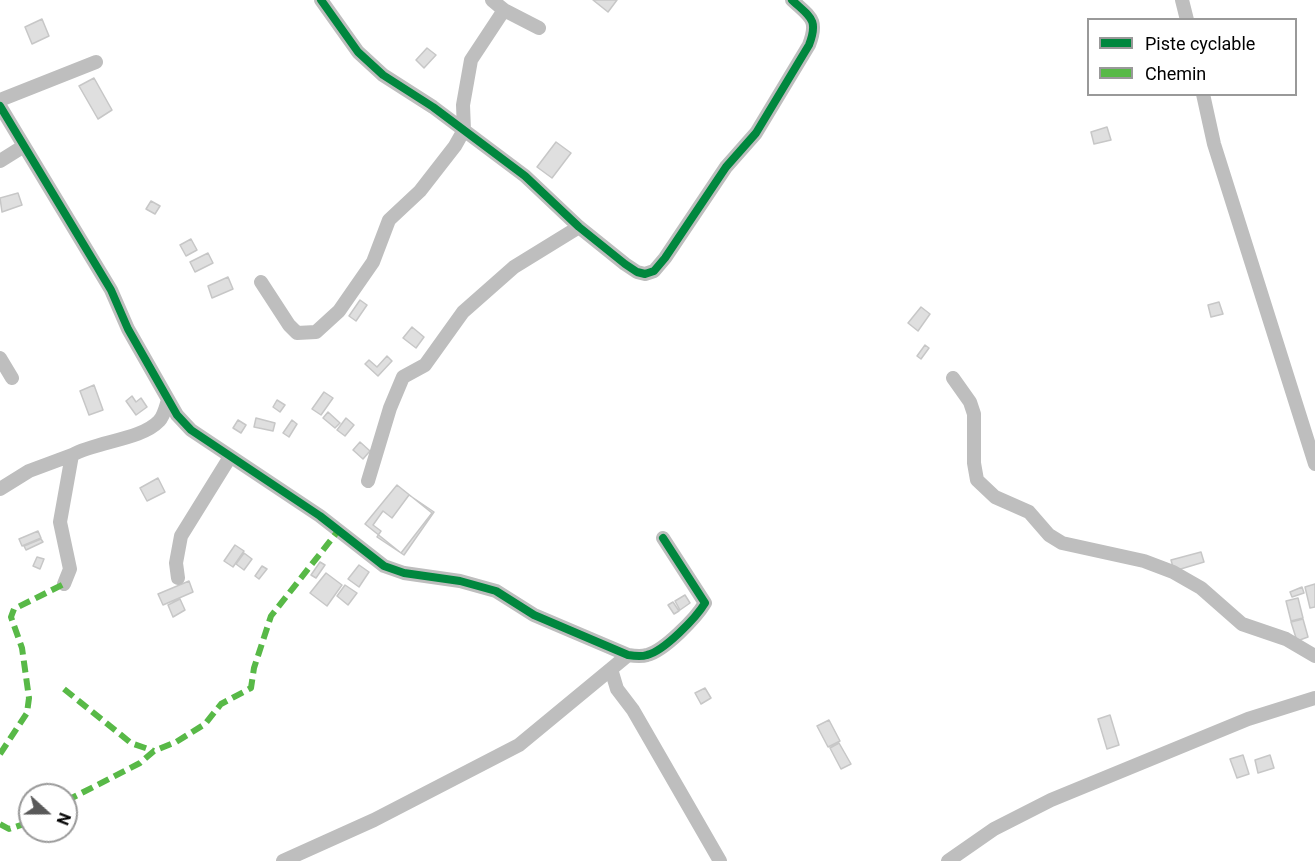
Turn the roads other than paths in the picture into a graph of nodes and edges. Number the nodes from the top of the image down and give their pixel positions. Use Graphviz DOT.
graph roads {
  1 [pos="321,0"];
  2 [pos="492,0"];
  3 [pos="792,0"];
  4 [pos="1182,0"];
  5 [pos="504,10"];
  6 [pos="1186,18"];
  7 [pos="539,28"];
  8 [pos="96,62"];
  9 [pos="1203,96"];
  10 [pos="0,100"];
  11 [pos="0,106"];
  12 [pos="464,130"];
  13 [pos="24,146"];
  14 [pos="0,161"];
  15 [pos="579,227"];
  16 [pos="261,282"];
  17 [pos="0,358"];
  18 [pos="12,378"];
  19 [pos="953,378"];
  20 [pos="168,400"];
  21 [pos="72,455"];
  22 [pos="230,457"];
  23 [pos="1315,464"];
  24 [pos="368,481"];
  25 [pos="0,489"];
  26 [pos="663,538"];
  27 [pos="178,578"];
  28 [pos="64,584"];
  29 [pos="628,655"];
  30 [pos="1315,656"];
  31 [pos="611,669"];
  32 [pos="1315,698"];
  33 [pos="282,861"];
  34 [pos="720,861"];
  35 [pos="948,861"];
  1 -- 12 [label="street"];
  2 -- 5 [label="street"];
  3 -- 15 [label="street"];
  4 -- 6 [label="street"];
  5 -- 7 [label="street"];
  5 -- 12 [label="street"];
  8 -- 10 [label="street"];
  9 -- 23 [label="street"];
  11 -- 13 [label="street"];
  12 -- 15 [label="street"];
  12 -- 16 [label="street"];
  13 -- 14 [label="street"];
  13 -- 20 [label="street"];
  15 -- 24 [label="street"];
  17 -- 18 [label="street"];
  19 -- 30 [label="street"];
  20 -- 21 [label="street"];
  20 -- 22 [label="street"];
  21 -- 25 [label="street"];
  21 -- 28 [label="street"];
  22 -- 27 [label="street"];
  22 -- 29 [label="street"];
  26 -- 29 [label="street"];
  29 -- 31 [label="street"];
  31 -- 33 [label="street"];
  31 -- 34 [label="street"];
  32 -- 35 [label="street"];
}
